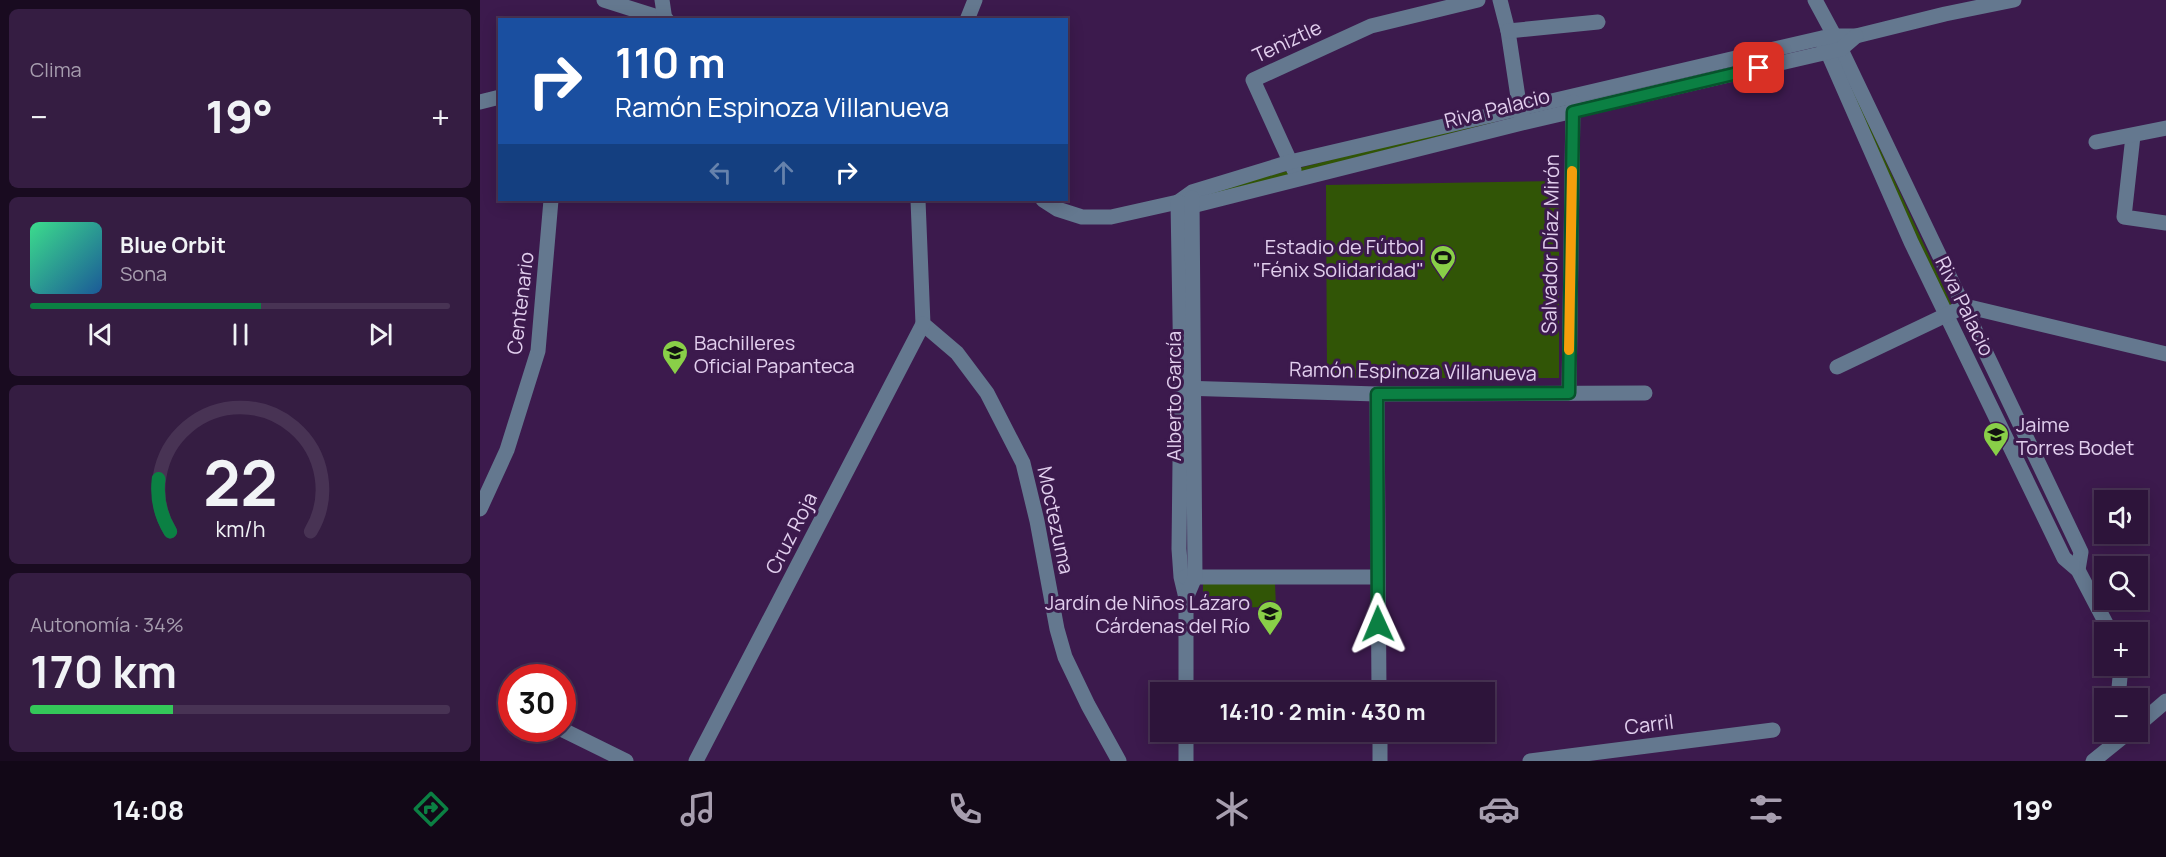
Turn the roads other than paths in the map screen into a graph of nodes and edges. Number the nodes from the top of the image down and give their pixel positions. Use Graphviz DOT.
graph roads {
  1 [pos="604,0"];
  2 [pos="662,0"];
  3 [pos="975,0"];
  4 [pos="1478,0"];
  5 [pos="1500,0"];
  6 [pos="1815,0"];
  7 [pos="2014,0"];
  8 [pos="663,18"];
  9 [pos="666,18"];
  10 [pos="968,18"];
  11 [pos="1598,22"];
  12 [pos="1508,32"];
  13 [pos="1831,44"];
  14 [pos="1574,96"];
  15 [pos="498,98"];
  16 [pos="480,102"];
  17 [pos="1573,112"];
  18 [pos="1520,116"];
  19 [pos="2166,128"];
  20 [pos="2133,136"];
  21 [pos="2096,142"];
  22 [pos="1290,162"];
  23 [pos="1298,180"];
  24 [pos="1187,200"];
  25 [pos="551,201"];
  26 [pos="918,201"];
  27 [pos="1045,201"];
  28 [pos="1919,211"];
  29 [pos="1901,219"];
  30 [pos="2166,223"];
  31 [pos="1965,306"];
  32 [pos="1946,315"];
  33 [pos="923,324"];
  34 [pos="2166,354"];
  35 [pos="1837,367"];
  36 [pos="1188,387"];
  37 [pos="1569,393"];
  38 [pos="1645,393"];
  39 [pos="1377,394"];
  40 [pos="480,509"];
  41 [pos="2078,570"];
  42 [pos="1188,577"];
  43 [pos="1377,577"];
  44 [pos="2105,622"];
  45 [pos="1186,682"];
  46 [pos="1379,682"];
  47 [pos="2166,702"];
  48 [pos="2148,717"];
  49 [pos="1773,730"];
  50 [pos="576,736"];
  51 [pos="1186,742"];
  52 [pos="1380,742"];
  53 [pos="2103,742"];
  54 [pos="2116,742"];
  55 [pos="2096,758"];
  56 [pos="626,761"];
  57 [pos="696,761"];
  58 [pos="1119,761"];
  59 [pos="1186,761"];
  60 [pos="1380,761"];
  61 [pos="1530,761"];
  1 -- 8 [label="street"];
  2 -- 9 [label="street"];
  3 -- 10 [label="street"];
  4 -- 22 [label="street, Teniztle"];
  5 -- 12 [label="street"];
  6 -- 13 [label="street, Riva Palacio"];
  7 -- 13 [label="street, Riva Palacio"];
  11 -- 12 [label="street"];
  12 -- 18 [label="street"];
  13 -- 14 [label="street, Riva Palacio"];
  13 -- 17 [label="street, Riva Palacio"];
  13 -- 28 [label="street, Riva Palacio"];
  13 -- 29 [label="street, Riva Palacio"];
  14 -- 17 [label="street, Salvador Díaz Mirón"];
  14 -- 18 [label="street, Riva Palacio"];
  15 -- 16 [label="street"];
  17 -- 18 [label="street, Riva Palacio"];
  17 -- 37 [label="street, Salvador Díaz Mirón"];
  18 -- 22 [label="street, Riva Palacio"];
  18 -- 23 [label="street, Riva Palacio"];
  19 -- 20 [label="street"];
  20 -- 21 [label="street"];
  20 -- 30 [label="street"];
  22 -- 23 [label="street, Teniztle"];
  22 -- 24 [label="street, Riva Palacio"];
  23 -- 24 [label="street, Riva Palacio"];
  24 -- 27 [label="street, Riva Palacio"];
  24 -- 36 [label="street, Alberto García"];
  25 -- 40 [label="street, Centenario"];
  26 -- 33 [label="street"];
  28 -- 29 [label="street"];
  28 -- 31 [label="street, Riva Palacio"];
  29 -- 32 [label="street, Riva Palacio"];
  31 -- 32 [label="street"];
  31 -- 34 [label="street"];
  31 -- 41 [label="street, Riva Palacio"];
  32 -- 35 [label="street"];
  32 -- 41 [label="street, Riva Palacio"];
  33 -- 57 [label="street, Cruz Roja"];
  33 -- 58 [label="street, Moctezuma"];
  36 -- 39 [label="street, Ramón Espinoza Villanueva"];
  36 -- 42 [label="street, Alberto García"];
  37 -- 38 [label="street, Ramón Espinoza Villanueva"];
  37 -- 39 [label="street, Ramón Espinoza Villanueva"];
  39 -- 43 [label="street"];
  41 -- 44 [label="street, Riva Palacio"];
  42 -- 43 [label="street"];
  42 -- 45 [label="street, Alberto García"];
  43 -- 46 [label="street"];
  47 -- 48 [label="street"];
  49 -- 61 [label="street, Carril"];
  50 -- 56 [label="street"];
  51 -- 59 [label="street"];
  52 -- 60 [label="street"];
  53 -- 55 [label="street"];
  54 -- 55 [label="street"];
}
